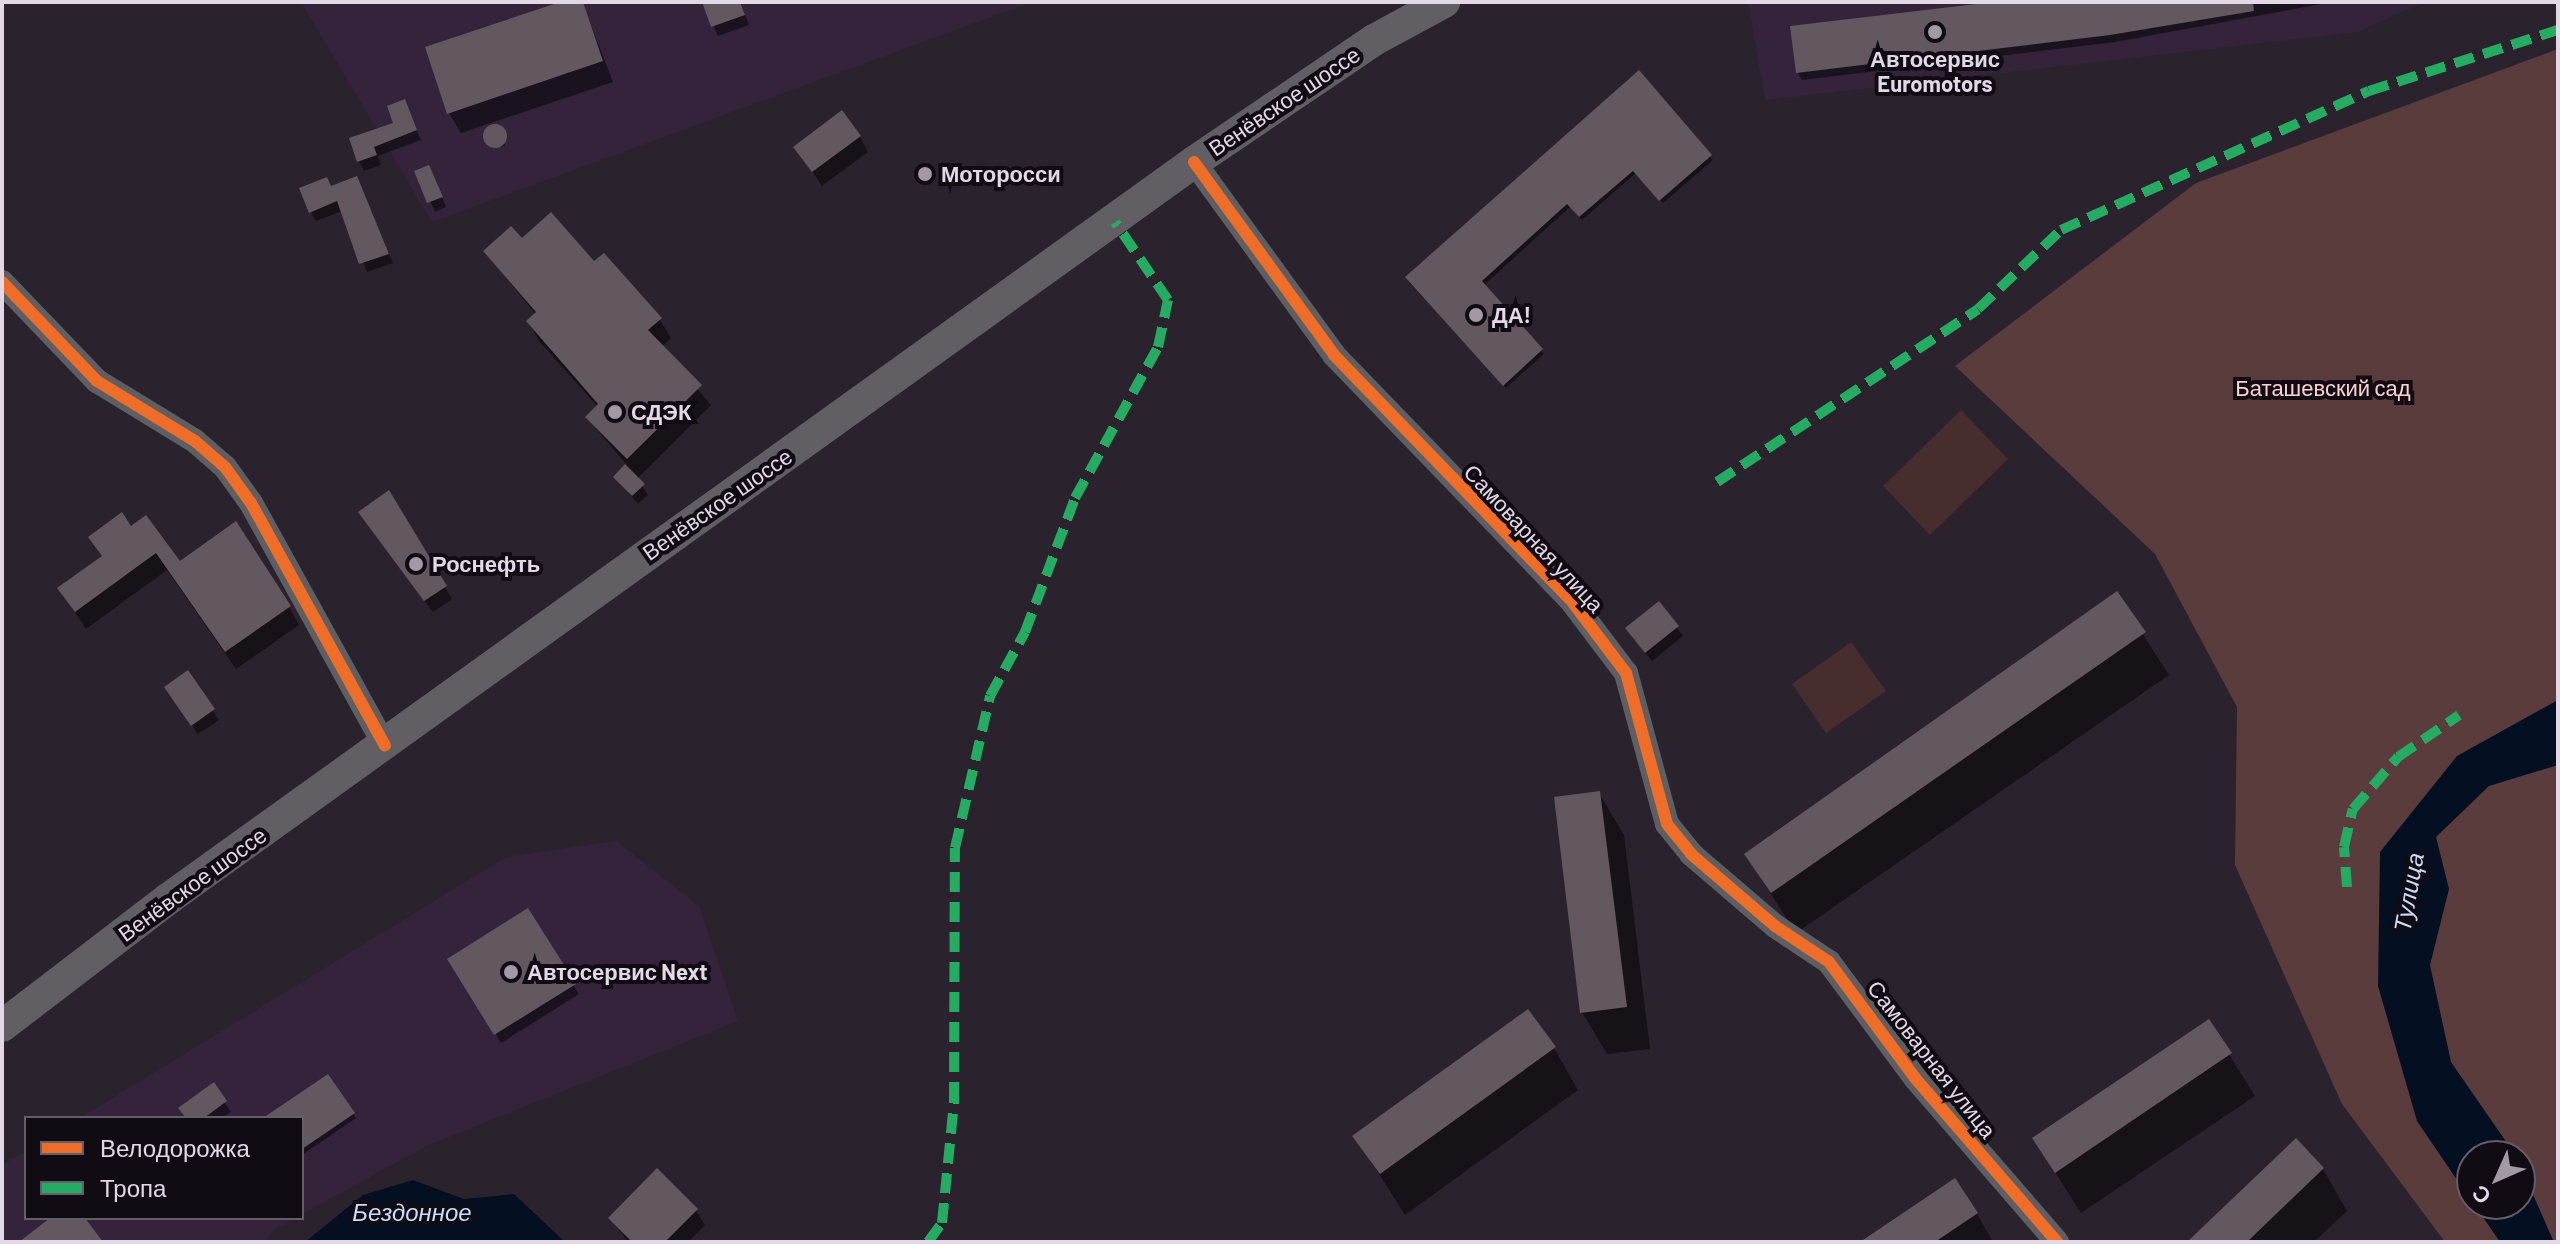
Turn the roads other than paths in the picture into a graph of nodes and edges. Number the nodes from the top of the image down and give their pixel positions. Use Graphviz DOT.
graph roads {
  1 [pos="1444,2"];
  2 [pos="1194,162"];
  3 [pos="2,282"];
  4 [pos="385,746"];
  5 [pos="2,1026"];
  6 [pos="2057,1242"];
  1 -- 2 [label="main road, Венёвское шоссе"];
  2 -- 4 [label="main road, Венёвское шоссе"];
  2 -- 6 [label="street, Самоварная улица"];
  3 -- 4 [label="street"];
  4 -- 5 [label="main road, Венёвское шоссе"];
}
